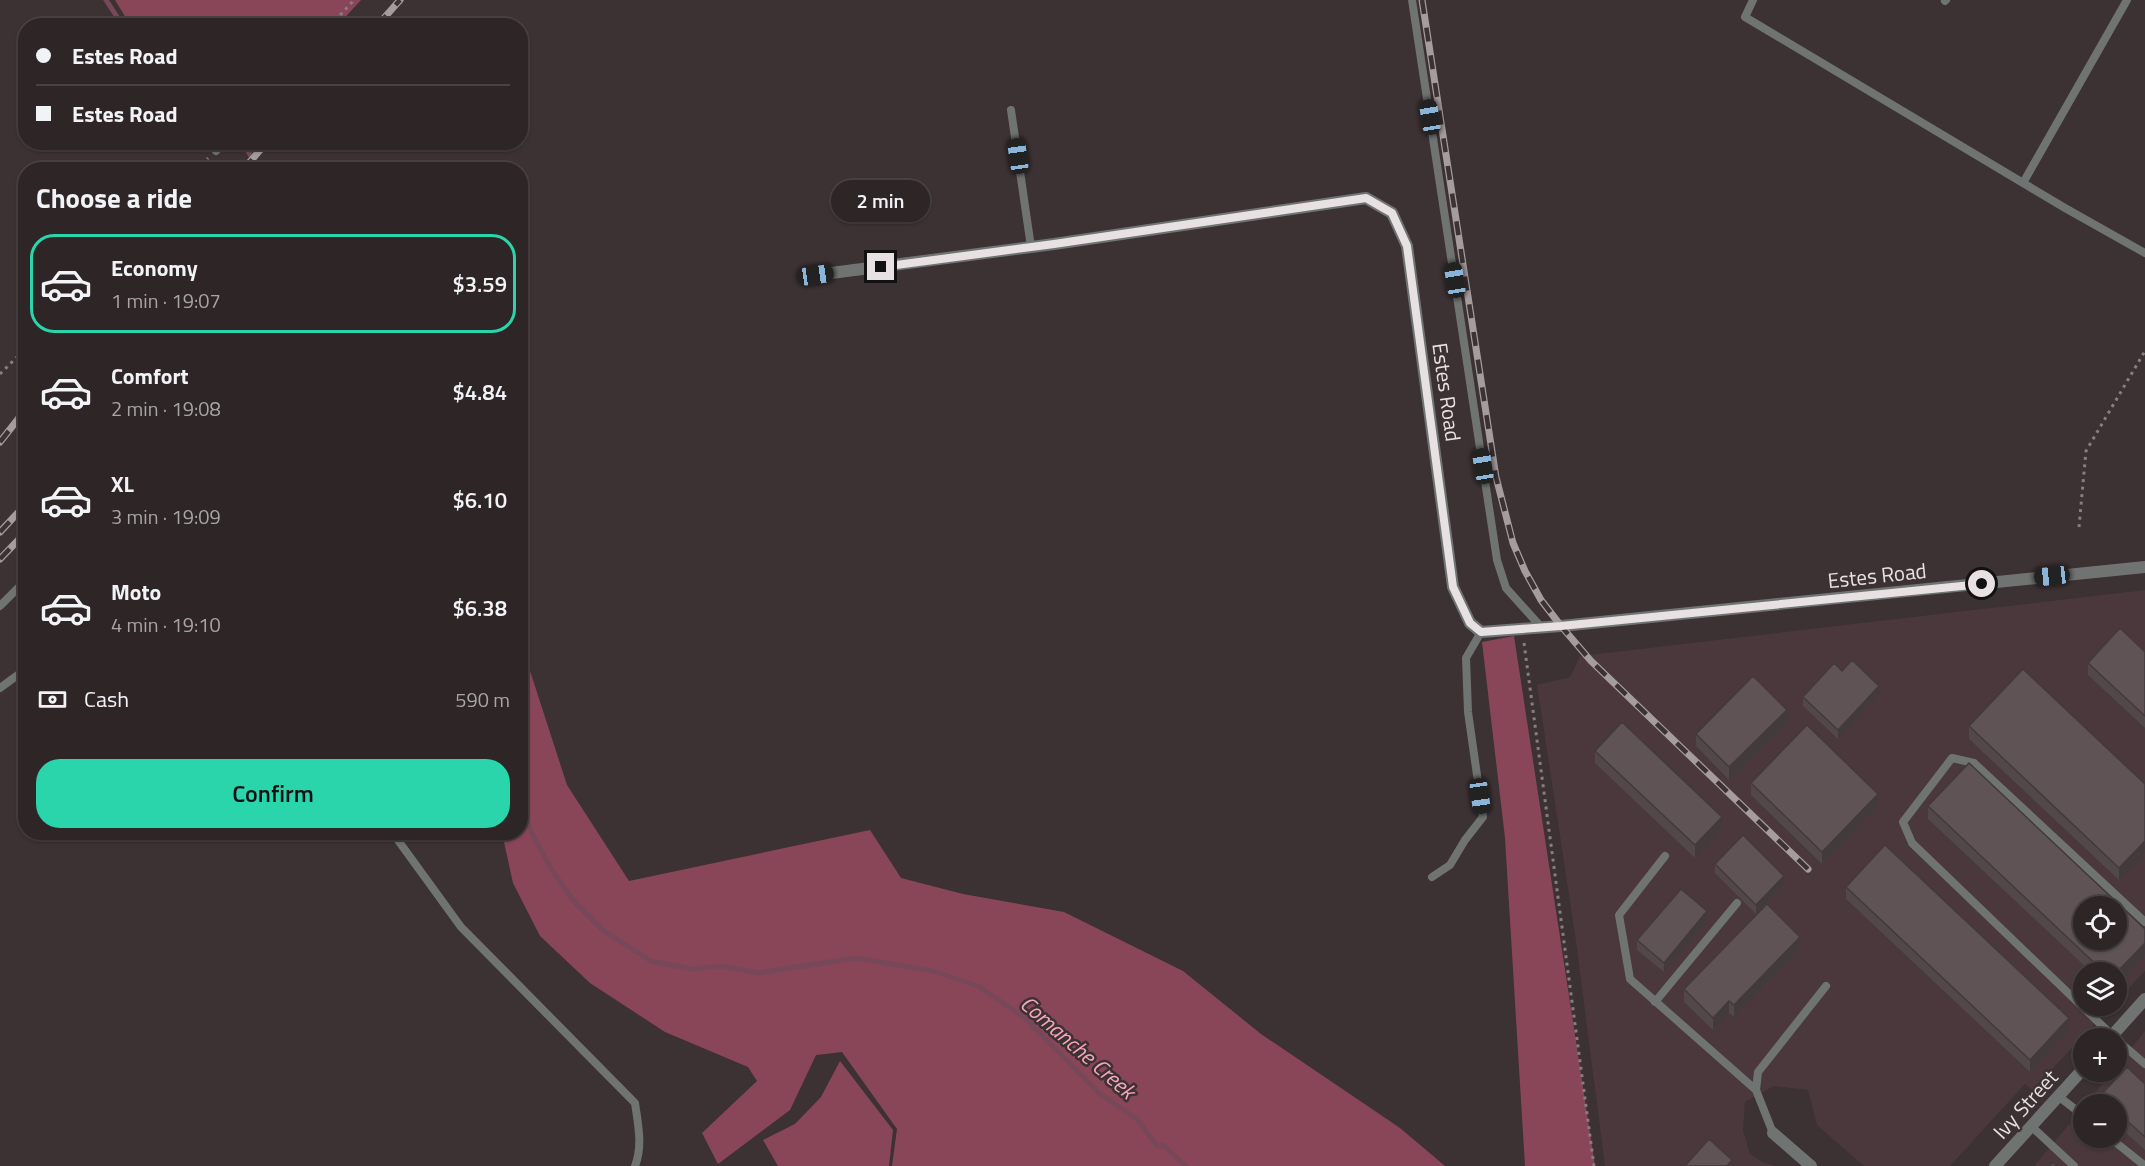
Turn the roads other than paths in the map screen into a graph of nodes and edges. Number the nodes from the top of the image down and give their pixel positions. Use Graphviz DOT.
graph roads {
  1 [pos="1412,0"];
  2 [pos="1753,0"];
  3 [pos="2127,0"];
  4 [pos="1011,110"];
  5 [pos="2023,183"];
  6 [pos="1031,247"];
  7 [pos="2145,253"];
  8 [pos="816,275"];
  9 [pos="2145,567"];
  10 [pos="18,588"];
  11 [pos="0,606"];
  12 [pos="1542,628"];
  13 [pos="1481,632"];
  14 [pos="18,675"];
  15 [pos="0,688"];
  16 [pos="398,840"];
  17 [pos="1665,856"];
  18 [pos="1432,877"];
  19 [pos="1737,903"];
  20 [pos="2145,922"];
  21 [pos="1826,986"];
  22 [pos="2145,999"];
  23 [pos="1654,1002"];
  24 [pos="2104,1028"];
  25 [pos="2122,1028"];
  26 [pos="2127,1049"];
  27 [pos="2145,1064"];
  28 [pos="2073,1080"];
  29 [pos="1756,1090"];
  30 [pos="2058,1096"];
  31 [pos="2073,1108"];
  32 [pos="2031,1126"];
  33 [pos="1773,1133"];
  34 [pos="2123,1148"];
  35 [pos="634,1166"];
  36 [pos="1810,1166"];
  37 [pos="1995,1166"];
  38 [pos="2074,1166"];
  39 [pos="2145,1166"];
  1 -- 12 [label="lane"];
  2 -- 5 [label="lane"];
  3 -- 5 [label="lane"];
  4 -- 6 [label="lane"];
  5 -- 7 [label="lane"];
  6 -- 8 [label="street, Estes Road"];
  6 -- 13 [label="street, Estes Road"];
  9 -- 12 [label="street, Estes Road"];
  10 -- 11 [label="lane"];
  12 -- 13 [label="street, Estes Road"];
  13 -- 18 [label="lane"];
  14 -- 15 [label="lane"];
  16 -- 35 [label="lane"];
  17 -- 23 [label="lane"];
  19 -- 23 [label="lane"];
  20 -- 24 [label="lane"];
  21 -- 29 [label="lane"];
  22 -- 25 [label="street"];
  23 -- 29 [label="lane"];
  26 -- 27 [label="lane"];
  28 -- 30 [label="street, Ivy Street"];
  29 -- 33 [label="lane"];
  30 -- 31 [label="lane"];
  30 -- 32 [label="street, Ivy Street"];
  32 -- 37 [label="street, Ivy Street"];
  32 -- 38 [label="lane"];
  33 -- 36 [label="street"];
  34 -- 39 [label="lane"];
}
